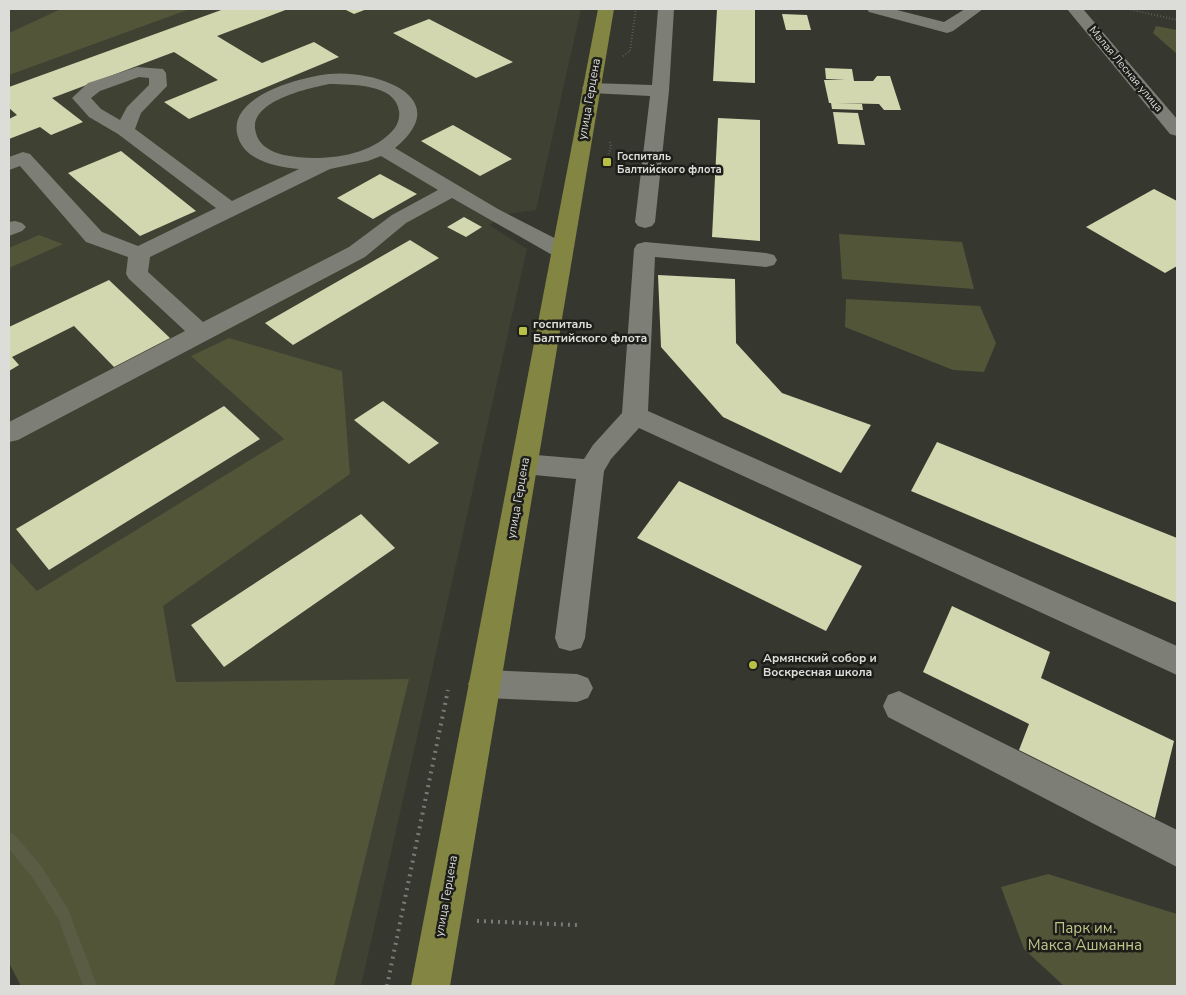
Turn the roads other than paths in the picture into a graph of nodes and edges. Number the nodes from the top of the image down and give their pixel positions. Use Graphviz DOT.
graph roads {
  1 [pos="606,9"];
  2 [pos="666,9"];
  3 [pos="875,9"];
  4 [pos="975,9"];
  5 [pos="1075,9"];
  6 [pos="591,88"];
  7 [pos="660,91"];
  8 [pos="125,130"];
  9 [pos="1177,130"];
  10 [pos="382,148"];
  11 [pos="9,164"];
  12 [pos="324,164"];
  13 [pos="452,190"];
  14 [pos="230,209"];
  15 [pos="645,222"];
  16 [pos="562,251"];
  17 [pos="139,254"];
  18 [pos="766,260"];
  19 [pos="201,333"];
  20 [pos="635,416"];
  21 [pos="9,433"];
  22 [pos="524,464"];
  23 [pos="591,470"];
  24 [pos="570,638"];
  25 [pos="1177,661"];
  26 [pos="484,684"];
  27 [pos="578,688"];
  28 [pos="899,706"];
  29 [pos="1177,849"];
  30 [pos="430,986"];
  1 -- 6 [label="main road, улица Герцена"];
  2 -- 7 [label="street"];
  3 -- 4 [label="street"];
  5 -- 9 [label="street, Малая Лесная улица"];
  6 -- 7 [label="street"];
  6 -- 16 [label="main road, улица Герцена"];
  7 -- 15 [label="street"];
  8 -- 14 [label="street"];
  10 -- 12 [label="street"];
  10 -- 12 [label="street"];
  10 -- 13 [label="street"];
  11 -- 17 [label="street"];
  12 -- 14 [label="street"];
  13 -- 16 [label="street"];
  13 -- 19 [label="street"];
  14 -- 17 [label="street"];
  16 -- 22 [label="main road, улица Герцена"];
  17 -- 19 [label="street"];
  18 -- 20 [label="street"];
  19 -- 21 [label="street"];
  20 -- 23 [label="street"];
  20 -- 25 [label="street"];
  22 -- 23 [label="street"];
  22 -- 26 [label="main road, улица Герцена"];
  23 -- 24 [label="street"];
  26 -- 27 [label="street"];
  26 -- 30 [label="main road, улица Герцена"];
  28 -- 29 [label="street"];
}
